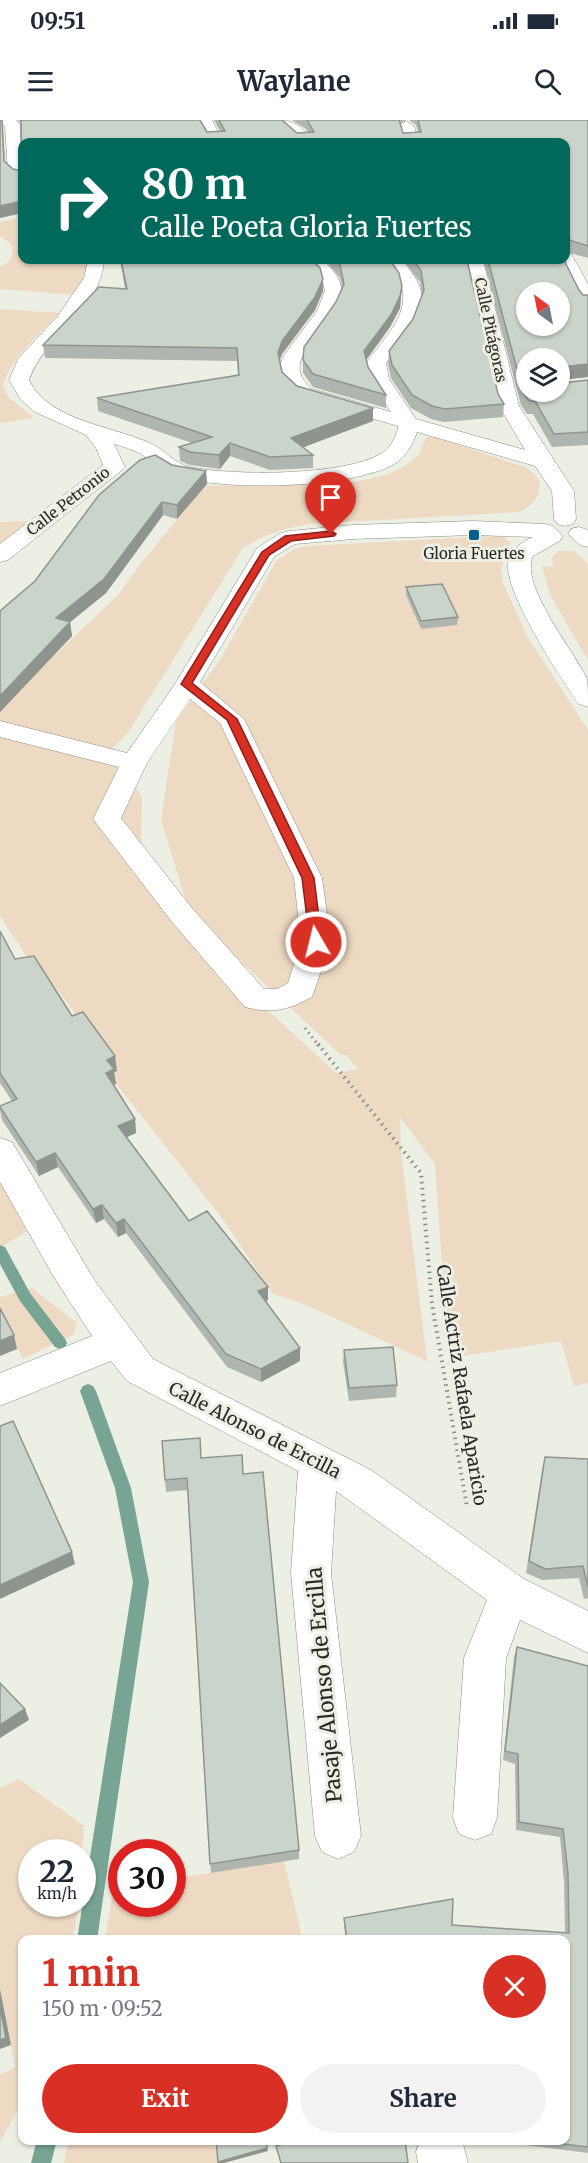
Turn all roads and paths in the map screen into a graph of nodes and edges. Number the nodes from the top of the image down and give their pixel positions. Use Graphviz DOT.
graph roads {
  1 [pos="4,120"];
  2 [pos="204,120"];
  3 [pos="280,120"];
  4 [pos="405,122"];
  5 [pos="214,138"];
  6 [pos="302,138"];
  7 [pos="411,138"];
  8 [pos="18,173"];
  9 [pos="95,264"];
  10 [pos="316,264"];
  11 [pos="395,264"];
  12 [pos="476,264"];
  13 [pos="569,264"];
  14 [pos="588,301"];
  15 [pos="516,391"];
  16 [pos="504,392"];
  17 [pos="409,423"];
  18 [pos="92,430"];
  19 [pos="543,462"];
  20 [pos="566,532"];
  21 [pos="0,555"];
  22 [pos="187,684"];
  23 [pos="588,699"];
  24 [pos="0,729"];
  25 [pos="134,763"];
  26 [pos="282,1000"];
  27 [pos="0,1151"];
  28 [pos="116,1342"];
  29 [pos="0,1390"];
  30 [pos="318,1461"];
  31 [pos="494,1582"];
  32 [pos="588,1633"];
  33 [pos="475,1818"];
  34 [pos="338,1836"];
  1 -- 8 [label="street"];
  2 -- 5 [label="street"];
  3 -- 6 [label="street"];
  4 -- 7 [label="street"];
  9 -- 18 [label="street"];
  10 -- 17 [label="street"];
  11 -- 17 [label="street"];
  12 -- 16 [label="street, Calle Pitágoras"];
  13 -- 14 [label="street"];
  15 -- 16 [label="street"];
  16 -- 19 [label="street, Calle Pitágoras"];
  17 -- 18 [label="street"];
  17 -- 19 [label="street"];
  18 -- 21 [label="street, Calle Petronio"];
  19 -- 20 [label="street, Calle Pitágoras"];
  20 -- 22 [label="street"];
  20 -- 23 [label="street"];
  22 -- 25 [label="street"];
  22 -- 26 [label="street"];
  24 -- 25 [label="street"];
  25 -- 26 [label="street"];
  26 -- 31 [label="path, Calle Actriz Rafaela Aparicio"];
  27 -- 28 [label="street, Calle Alonso de Ercilla"];
  28 -- 29 [label="street"];
  28 -- 30 [label="street, Calle Alonso de Ercilla"];
  30 -- 31 [label="street, Calle Alonso de Ercilla"];
  30 -- 34 [label="street, Pasaje Alonso de Ercilla"];
  31 -- 32 [label="street, Calle Alonso de Ercilla"];
  31 -- 33 [label="street"];
}
